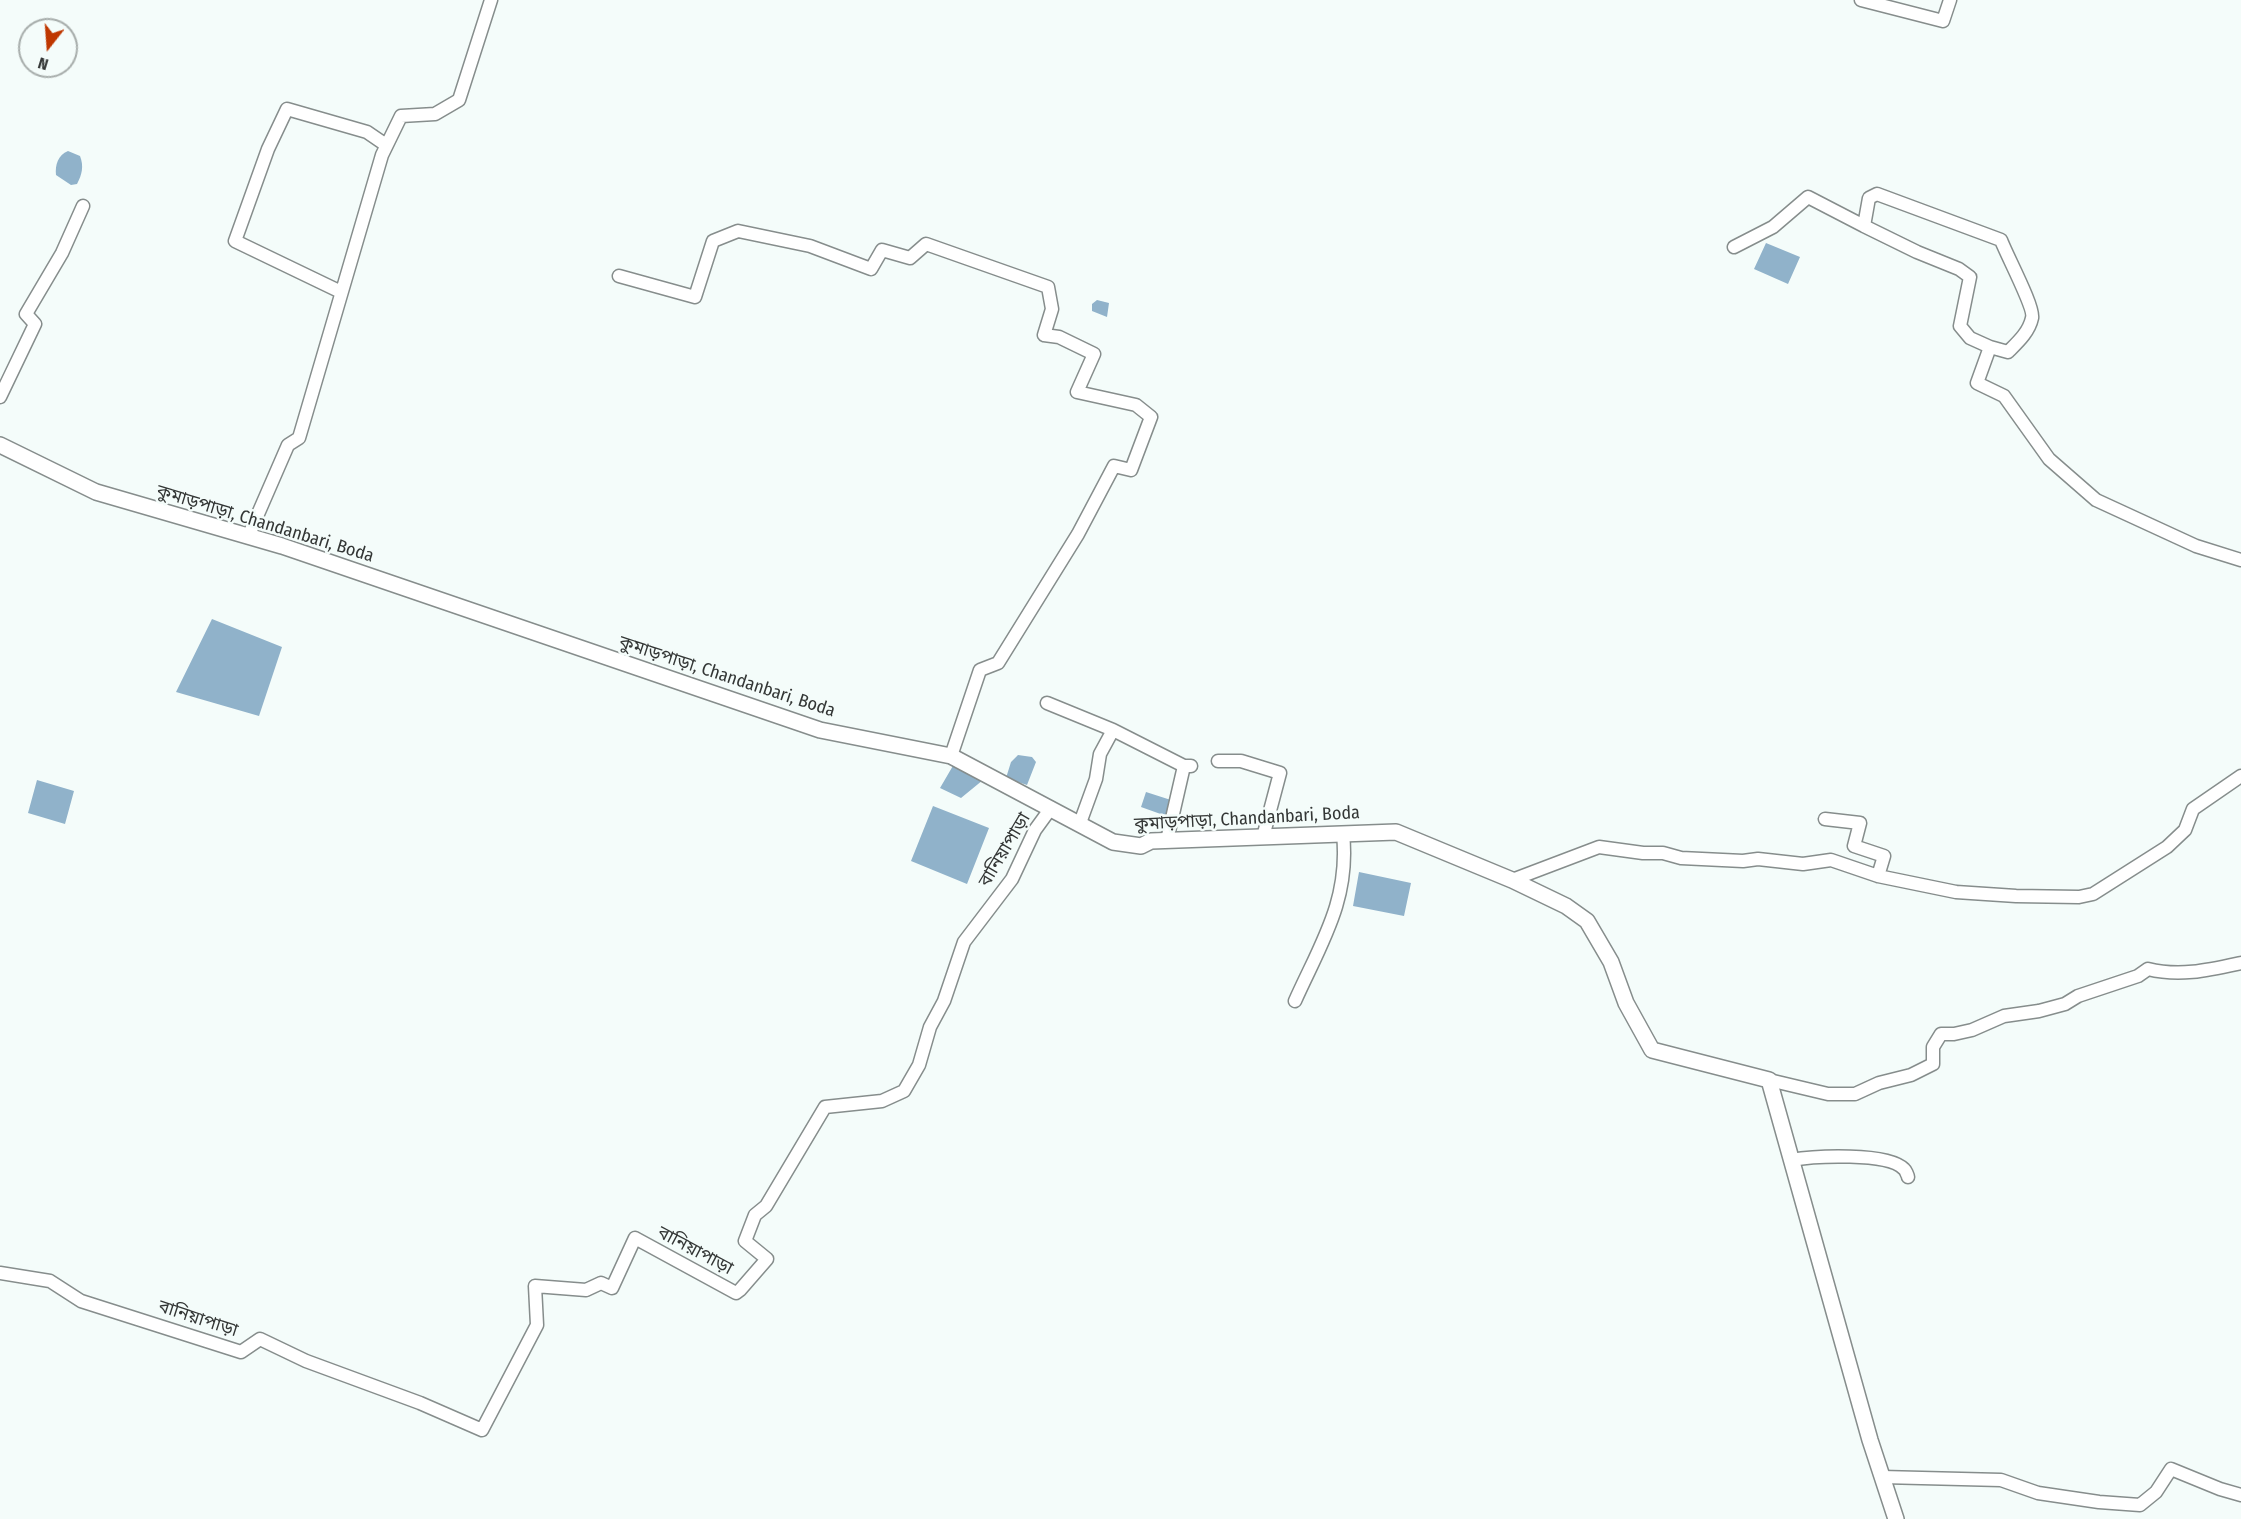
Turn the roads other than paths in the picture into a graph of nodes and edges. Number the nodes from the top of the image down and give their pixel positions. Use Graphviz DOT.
graph roads {
  1 [pos="491,0"];
  2 [pos="1861,0"];
  3 [pos="1950,0"];
  4 [pos="386,145"];
  5 [pos="83,206"];
  6 [pos="1864,226"];
  7 [pos="1734,247"];
  8 [pos="619,276"];
  9 [pos="341,292"];
  10 [pos="1990,347"];
  11 [pos="0,397"];
  12 [pos="0,445"];
  13 [pos="248,537"];
  14 [pos="2241,560"];
  15 [pos="1047,703"];
  16 [pos="1113,730"];
  17 [pos="951,756"];
  18 [pos="1218,761"];
  19 [pos="2241,776"];
  20 [pos="1051,808"];
  21 [pos="1825,819"];
  22 [pos="1080,823"];
  23 [pos="1343,834"];
  24 [pos="1263,837"];
  25 [pos="1167,840"];
  26 [pos="1878,876"];
  27 [pos="1512,880"];
  28 [pos="2241,963"];
  29 [pos="1294,1001"];
  30 [pos="1768,1080"];
  31 [pos="1791,1160"];
  32 [pos="1908,1177"];
  33 [pos="0,1273"];
  34 [pos="1882,1477"];
  35 [pos="2241,1495"];
  36 [pos="1896,1519"];
  1 -- 4 [label="street"];
  2 -- 3 [label="street"];
  4 -- 9 [label="street"];
  4 -- 9 [label="street"];
  5 -- 11 [label="street"];
  6 -- 7 [label="street"];
  6 -- 10 [label="street"];
  6 -- 10 [label="street"];
  8 -- 17 [label="street"];
  9 -- 13 [label="street"];
  10 -- 14 [label="street"];
  12 -- 13 [label="street, কুমাড়পাড়া, Chandanbari, Boda"];
  13 -- 17 [label="street, কুমাড়পাড়া, Chandanbari, Boda"];
  15 -- 16 [label="street"];
  16 -- 22 [label="street"];
  16 -- 25 [label="street"];
  17 -- 20 [label="street, কুমাড়পাড়া, Chandanbari, Boda"];
  18 -- 24 [label="street"];
  19 -- 26 [label="street"];
  20 -- 22 [label="street, কুমাড়পাড়া, Chandanbari, Boda"];
  20 -- 33 [label="street, বানিয়াপাড়া"];
  21 -- 26 [label="street"];
  22 -- 25 [label="street, কুমাড়পাড়া, Chandanbari, Boda"];
  23 -- 24 [label="street, কুমাড়পাড়া, Chandanbari, Boda"];
  23 -- 27 [label="street, কুমাড়পাড়া, Chandanbari, Boda"];
  23 -- 29 [label="street"];
  24 -- 25 [label="street, কুমাড়পাড়া, Chandanbari, Boda"];
  26 -- 27 [label="street"];
  27 -- 30 [label="street, কুমাড়পাড়া, Chandanbari, Boda"];
  28 -- 30 [label="street"];
  30 -- 31 [label="street"];
  31 -- 32 [label="street"];
  31 -- 34 [label="street"];
  34 -- 35 [label="street"];
  34 -- 36 [label="street"];
}
